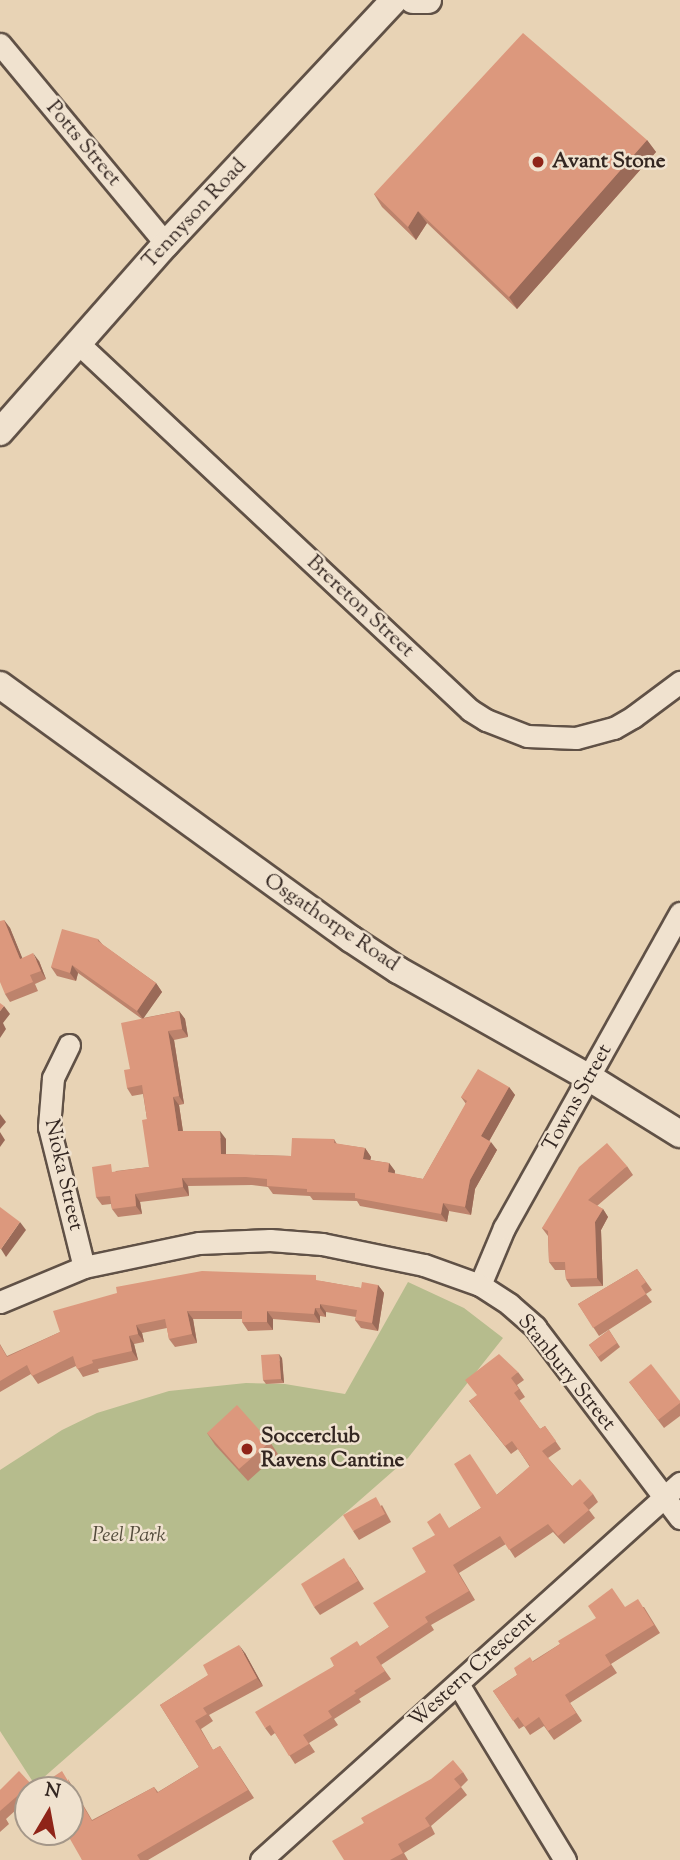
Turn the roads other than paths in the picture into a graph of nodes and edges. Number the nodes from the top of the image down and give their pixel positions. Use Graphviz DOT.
graph roads {
  1 [pos="394,0"];
  2 [pos="413,0"];
  3 [pos="428,0"];
  4 [pos="0,44"];
  5 [pos="166,244"];
  6 [pos="80,345"];
  7 [pos="0,432"];
  8 [pos="680,682"];
  9 [pos="0,685"];
  10 [pos="680,913"];
  11 [pos="69,1045"];
  12 [pos="590,1078"];
  13 [pos="680,1134"];
  14 [pos="84,1267"];
  15 [pos="480,1286"];
  16 [pos="0,1302"];
  17 [pos="672,1489"];
  18 [pos="680,1518"];
  19 [pos="458,1684"];
  20 [pos="261,1860"];
  21 [pos="565,1860"];
  1 -- 5 [label="street, Tennyson Road"];
  2 -- 3 [label="street"];
  4 -- 5 [label="street, Potts Street"];
  5 -- 6 [label="street, Tennyson Road"];
  6 -- 7 [label="street, Tennyson Road"];
  6 -- 8 [label="street, Brereton Street"];
  9 -- 12 [label="street, Osgathorpe Road"];
  10 -- 12 [label="street, Towns Street"];
  11 -- 14 [label="street, Nioka Street"];
  12 -- 13 [label="street, Osgathorpe Road"];
  12 -- 15 [label="street, Towns Street"];
  14 -- 15 [label="street, Stanbury Street"];
  14 -- 16 [label="street, Stanbury Street"];
  15 -- 17 [label="street, Stanbury Street"];
  17 -- 18 [label="street"];
  17 -- 19 [label="street, Western Crescent"];
  19 -- 20 [label="street, Western Crescent"];
  19 -- 21 [label="street"];
}
